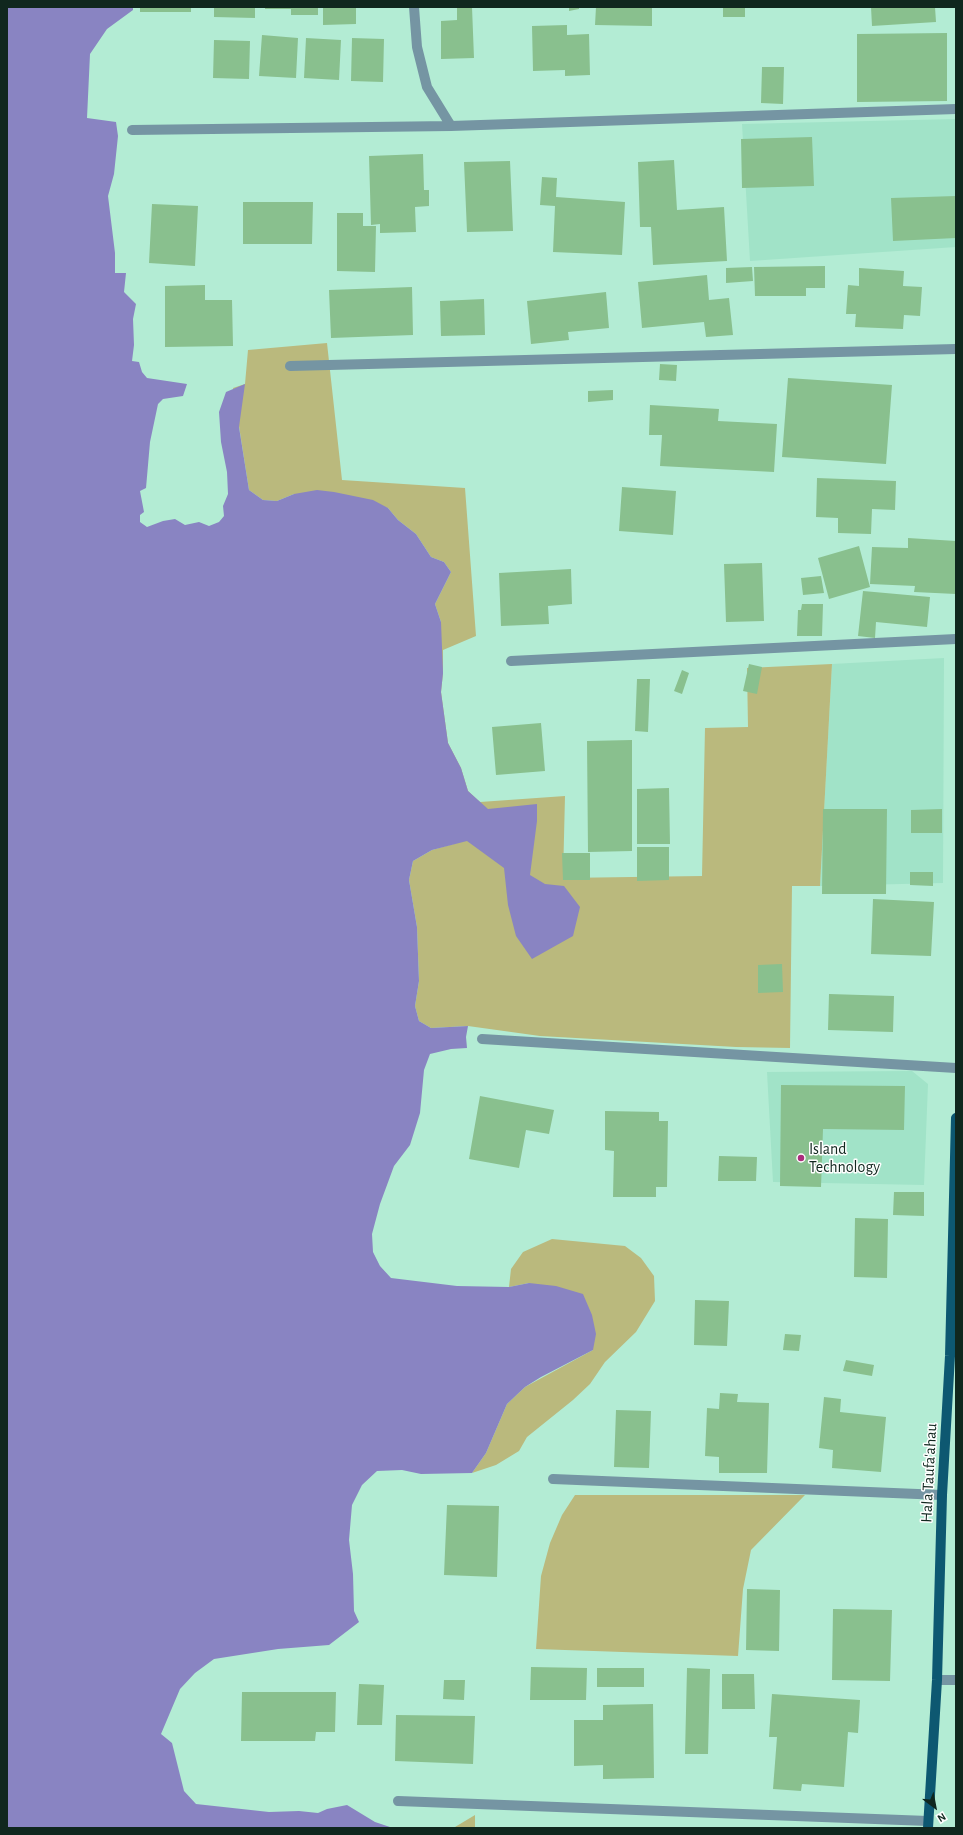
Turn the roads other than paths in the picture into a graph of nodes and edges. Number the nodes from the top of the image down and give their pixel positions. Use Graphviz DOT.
graph roads {
  1 [pos="414,7"];
  2 [pos="956,109"];
  3 [pos="451,126"];
  4 [pos="132,130"];
  5 [pos="956,349"];
  6 [pos="290,366"];
  7 [pos="956,639"];
  8 [pos="511,661"];
  9 [pos="482,1039"];
  10 [pos="956,1068"];
  11 [pos="956,1118"];
  12 [pos="953,1356"];
  13 [pos="553,1478"];
  14 [pos="942,1495"];
  15 [pos="937,1680"];
  16 [pos="956,1680"];
  17 [pos="398,1801"];
  18 [pos="928,1824"];
  1 -- 3 [label="street"];
  2 -- 3 [label="street"];
  3 -- 4 [label="street"];
  5 -- 6 [label="street"];
  7 -- 8 [label="street"];
  9 -- 10 [label="street"];
  11 -- 12 [label="main road, Hala Taufa'ahau"];
  12 -- 14 [label="main road, Hala Taufa'ahau"];
  13 -- 14 [label="street"];
  14 -- 15 [label="main road, Hala Taufa'ahau"];
  15 -- 16 [label="street"];
  15 -- 18 [label="main road, Hala Taufa'ahau"];
  17 -- 18 [label="street"];
}
